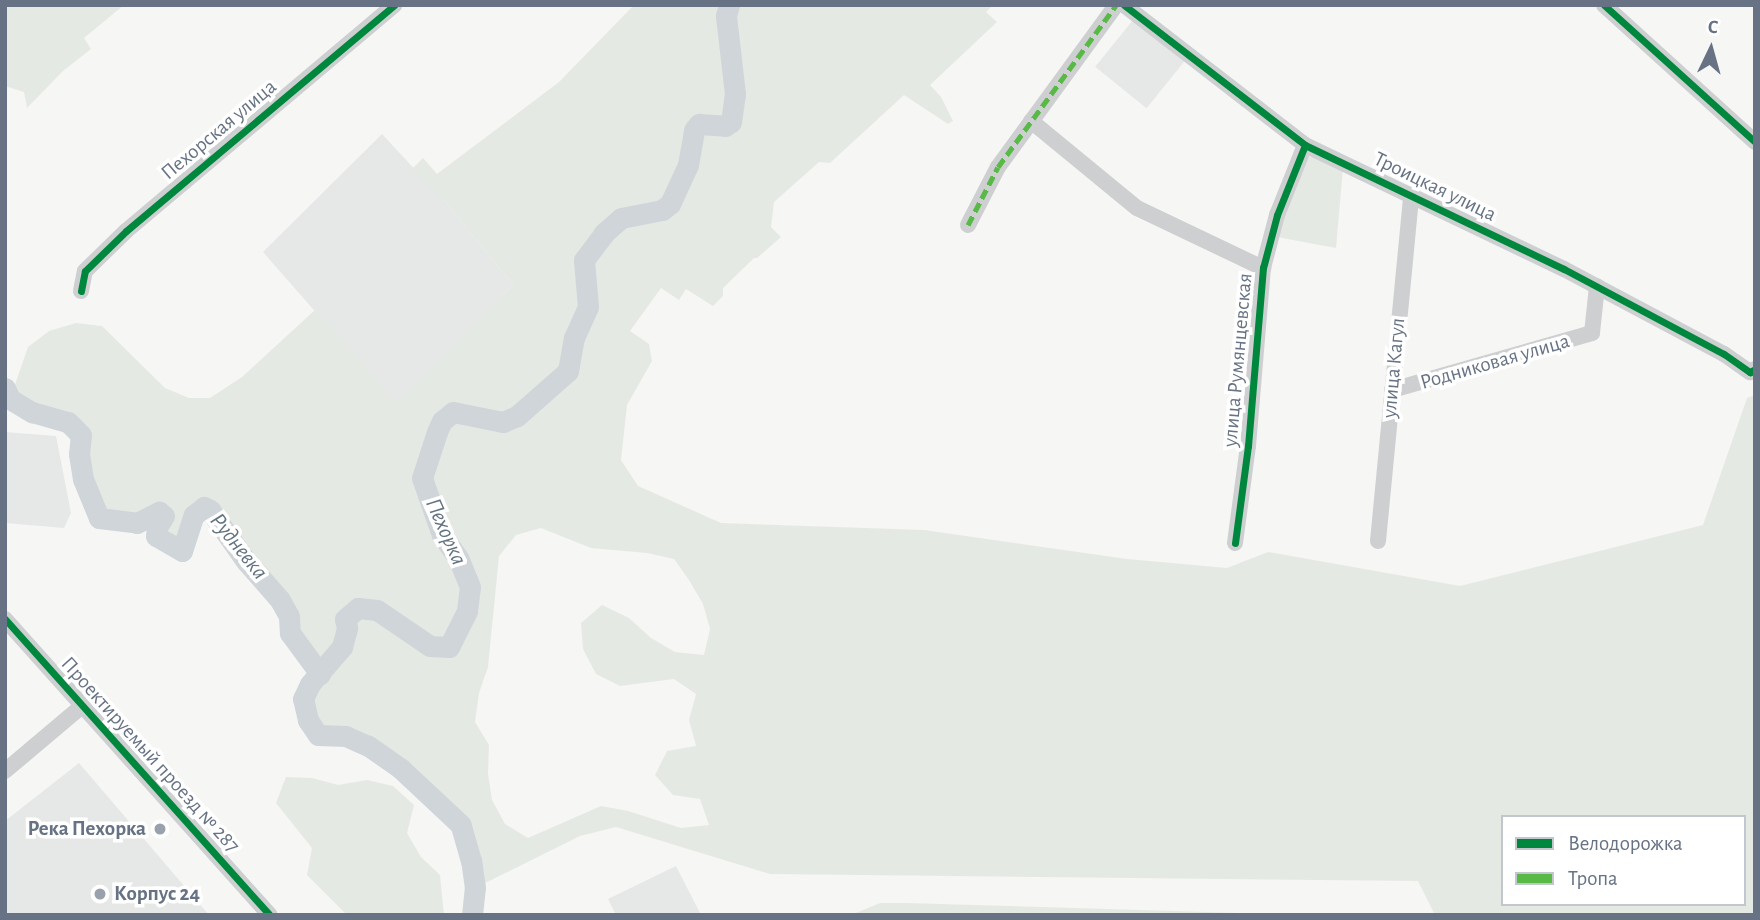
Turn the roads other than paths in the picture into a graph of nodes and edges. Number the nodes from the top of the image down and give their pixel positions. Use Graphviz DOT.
graph roads {
  1 [pos="394,5"];
  2 [pos="1116,5"];
  3 [pos="1124,5"];
  4 [pos="1604,5"];
  5 [pos="1031,121"];
  6 [pos="1755,142"];
  7 [pos="1305,145"];
  8 [pos="1411,196"];
  9 [pos="968,225"];
  10 [pos="1263,268"];
  11 [pos="1597,286"];
  12 [pos="81,291"];
  13 [pos="1753,371"];
  14 [pos="1392,390"];
  15 [pos="1378,541"];
  16 [pos="1235,543"];
  17 [pos="5,619"];
  18 [pos="81,707"];
  19 [pos="5,771"];
  20 [pos="270,915"];
  1 -- 12 [label="street, Пехорская улица"];
  2 -- 5 [label="street"];
  3 -- 7 [label="street, Троицкая улица"];
  4 -- 6 [label="street"];
  5 -- 9 [label="street"];
  5 -- 10 [label="street"];
  7 -- 8 [label="street, Троицкая улица"];
  7 -- 10 [label="street, улица Румянцевская"];
  8 -- 11 [label="street, Троицкая улица"];
  8 -- 14 [label="street, улица Кагул"];
  10 -- 16 [label="street, улица Румянцевская"];
  11 -- 13 [label="street, Троицкая улица"];
  11 -- 14 [label="street, Родниковая улица"];
  14 -- 15 [label="street, улица Кагул"];
  17 -- 18 [label="street, Проектируемый проезд № 287"];
  18 -- 19 [label="street"];
  18 -- 20 [label="street, Проектируемый проезд № 287"];
}
